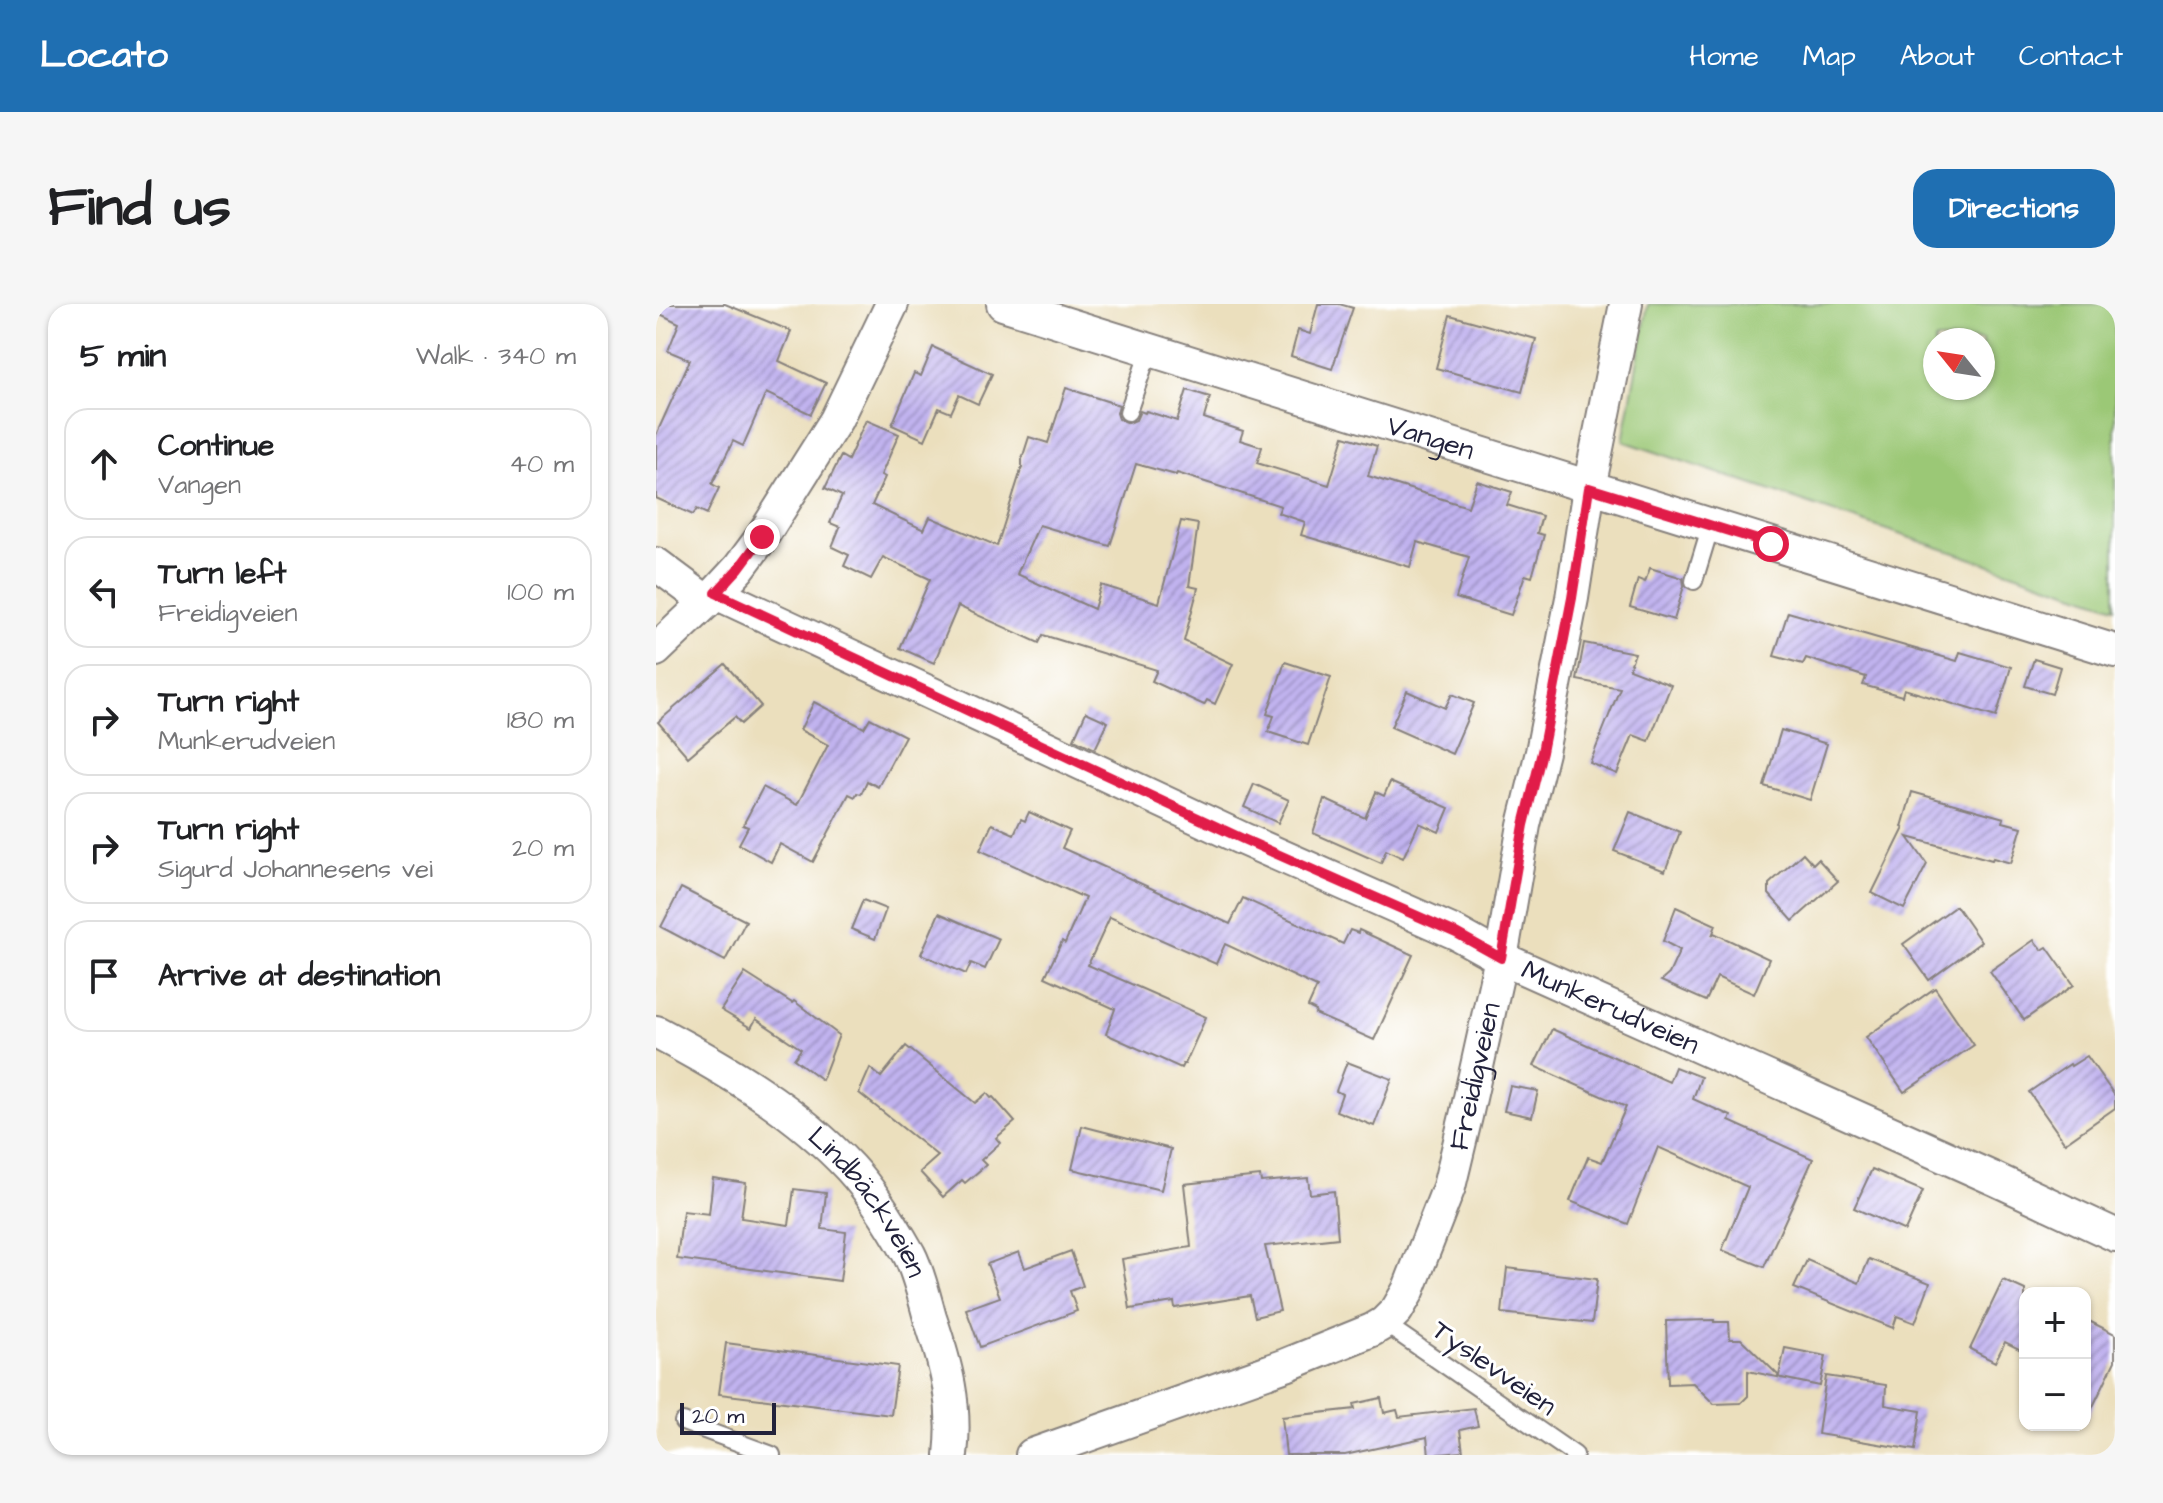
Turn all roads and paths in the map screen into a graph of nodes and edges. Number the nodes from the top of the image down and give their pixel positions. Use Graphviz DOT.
graph roads {
  1 [pos="892,304"];
  2 [pos="1003,304"];
  3 [pos="1626,304"];
  4 [pos="1149,351"];
  5 [pos="1128,412"];
  6 [pos="1589,488"];
  7 [pos="1711,525"];
  8 [pos="656,564"];
  9 [pos="1694,581"];
  10 [pos="712,597"];
  11 [pos="656,650"];
  12 [pos="2115,651"];
  13 [pos="1501,958"];
  14 [pos="656,1032"];
  15 [pos="2115,1235"];
  16 [pos="1384,1323"];
  17 [pos="683,1422"];
  18 [pos="772,1455"];
  19 [pos="951,1455"];
  20 [pos="1032,1455"];
  21 [pos="1575,1455"];
  1 -- 10 [label="street"];
  2 -- 4 [label="street, Vangen"];
  3 -- 6 [label="street, Freidigveien"];
  4 -- 5 [label="lane"];
  4 -- 6 [label="street, Vangen"];
  6 -- 7 [label="street, Vangen"];
  6 -- 13 [label="street, Freidigveien"];
  7 -- 9 [label="lane"];
  7 -- 12 [label="street, Vangen"];
  8 -- 10 [label="street, Munkerudveien"];
  10 -- 11 [label="street"];
  10 -- 13 [label="street, Munkerudveien"];
  13 -- 15 [label="street, Munkerudveien"];
  13 -- 16 [label="street, Freidigveien"];
  14 -- 19 [label="street, Lindbäckveien"];
  16 -- 20 [label="street, Freidigveien"];
  16 -- 21 [label="lane, Tyslevveien"];
  17 -- 18 [label="lane"];
}
